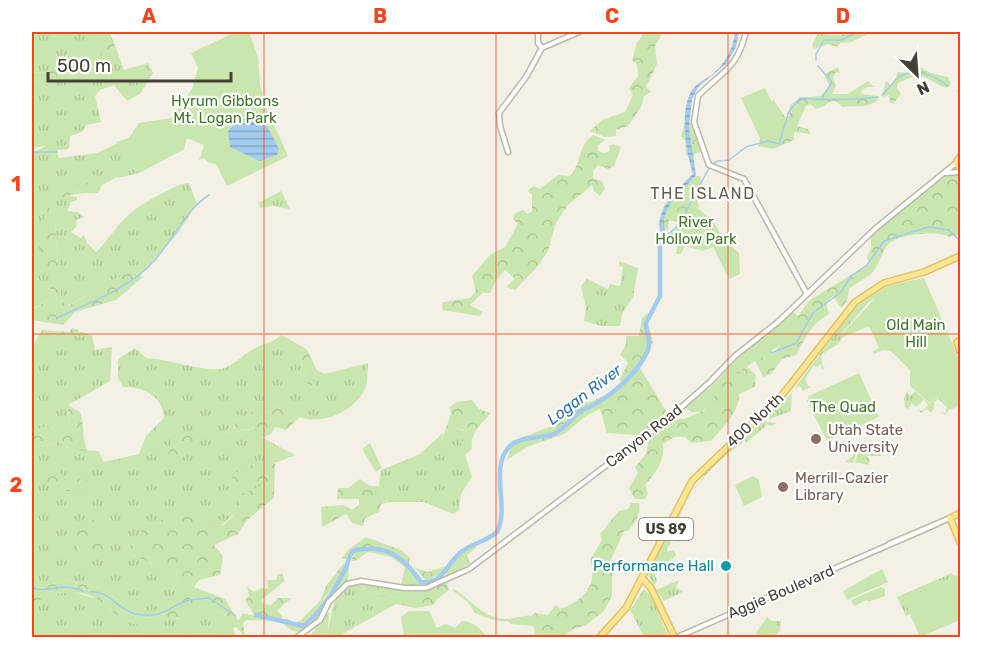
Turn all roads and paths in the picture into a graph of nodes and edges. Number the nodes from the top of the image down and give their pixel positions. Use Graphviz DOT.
graph roads {
  1 [pos="538,32"];
  2 [pos="579,32"];
  3 [pos="746,32"];
  4 [pos="542,48"];
  5 [pos="508,152"];
  6 [pos="960,157"];
  7 [pos="959,168"];
  8 [pos="945,173"];
  9 [pos="960,256"];
  10 [pos="807,294"];
  11 [pos="958,341"];
  12 [pos="960,351"];
  13 [pos="960,513"];
  14 [pos="950,518"];
  15 [pos="960,542"];
  16 [pos="642,578"];
  17 [pos="296,638"];
  18 [pos="599,638"];
  19 [pos="675,638"];
  1 -- 4 [label="street"];
  2 -- 4 [label="street"];
  3 -- 10 [label="street"];
  4 -- 5 [label="street"];
  6 -- 7 [label="main road, Canyon Road"];
  7 -- 8 [label="street, Canyon Road"];
  7 -- 8 [label="street"];
  8 -- 10 [label="street, Canyon Road"];
  9 -- 16 [label="main road, 400 North / US 89"];
  10 -- 17 [label="street, Canyon Road"];
  11 -- 12 [label="main road"];
  13 -- 14 [label="main road"];
  14 -- 15 [label="main road"];
  14 -- 19 [label="street, Aggie Boulevard"];
  16 -- 18 [label="main road, 400 North / US 89"];
  16 -- 19 [label="main road"];
}
